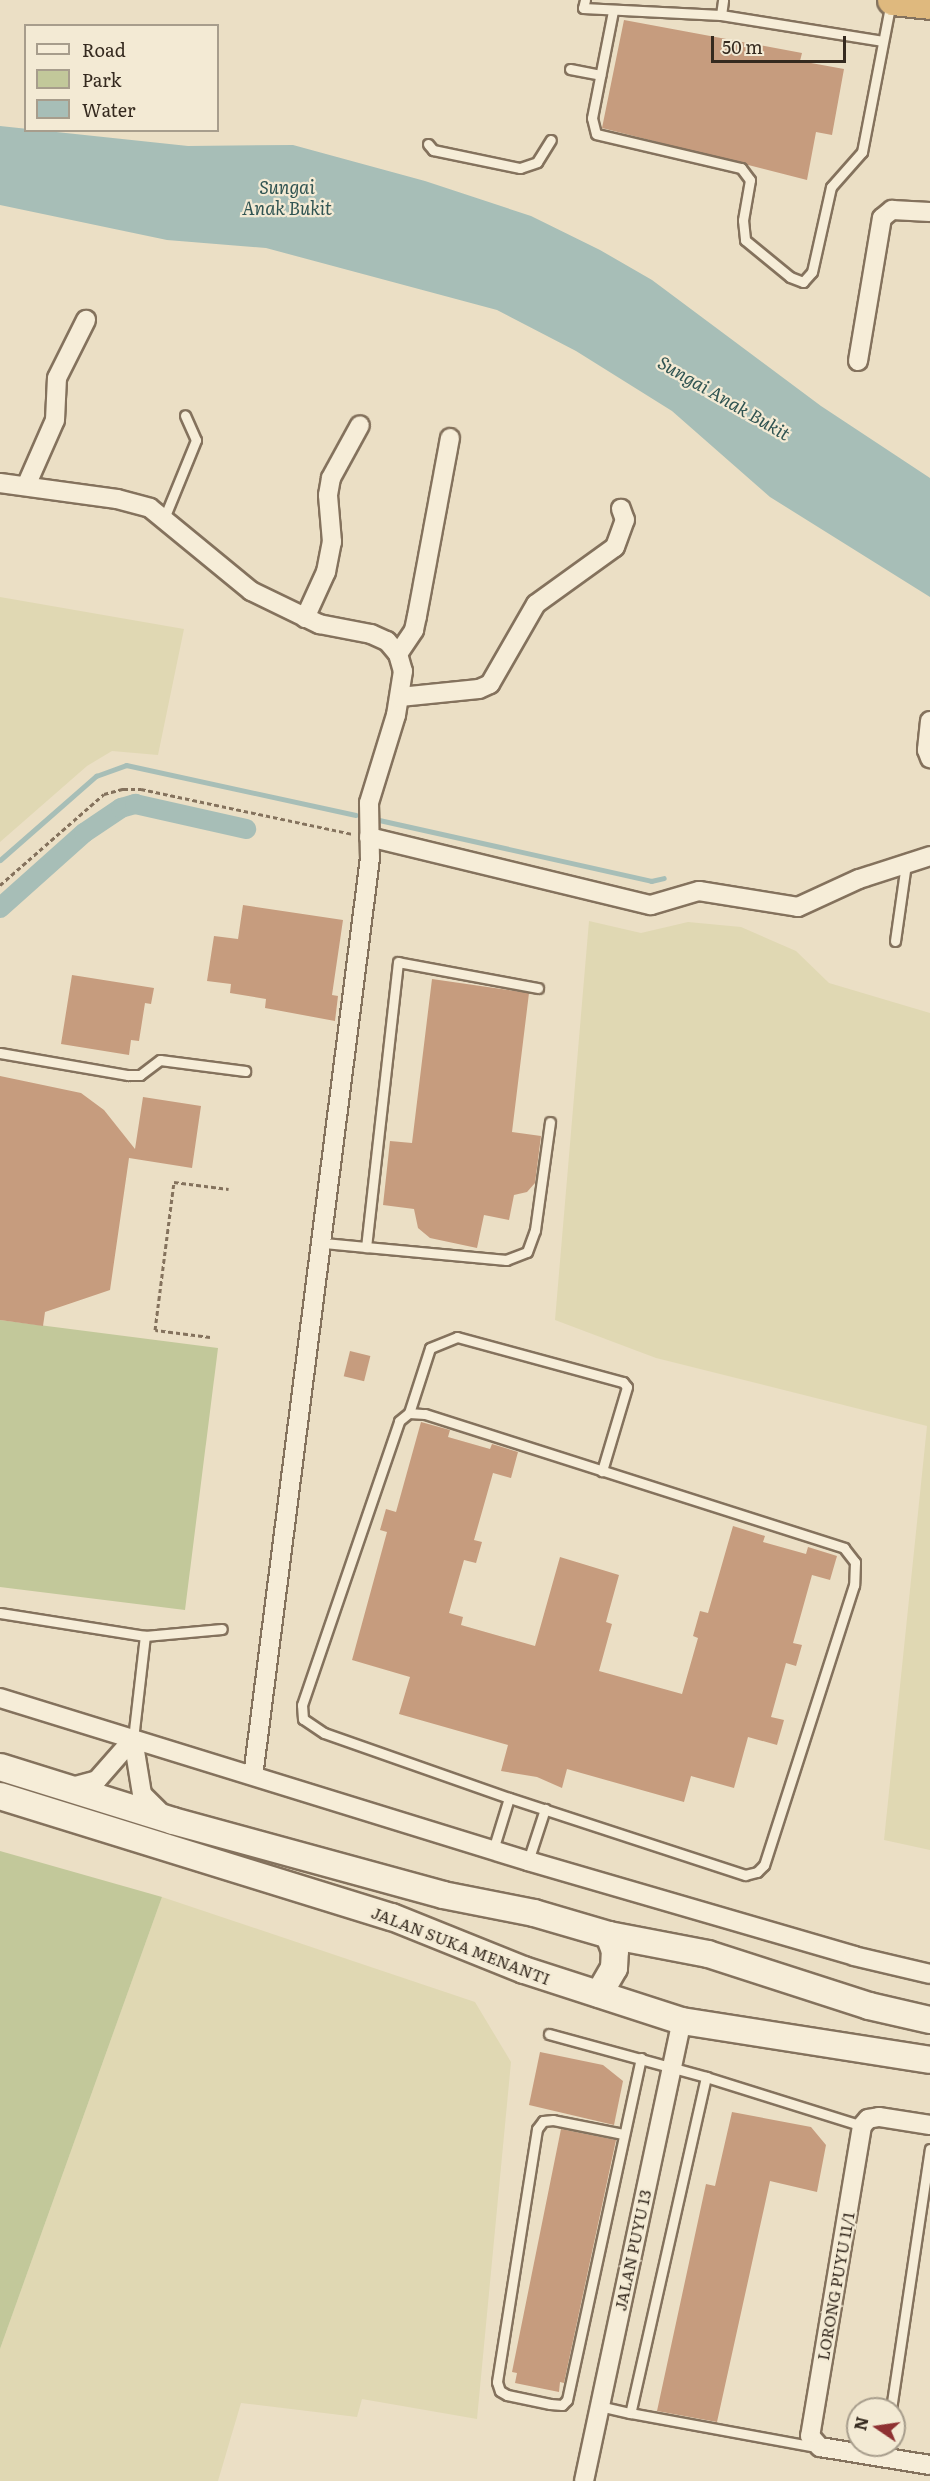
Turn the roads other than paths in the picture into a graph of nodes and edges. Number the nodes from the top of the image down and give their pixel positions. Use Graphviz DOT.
graph roads {
  1 [pos="585,0"];
  2 [pos="723,0"];
  3 [pos="892,0"];
  4 [pos="930,4"];
  5 [pos="613,11"];
  6 [pos="721,15"];
  7 [pos="883,41"];
  8 [pos="570,69"];
  9 [pos="600,75"];
  10 [pos="551,140"];
  11 [pos="428,144"];
  12 [pos="930,212"];
  13 [pos="86,320"];
  14 [pos="858,361"];
  15 [pos="185,415"];
  16 [pos="360,425"];
  17 [pos="450,438"];
  18 [pos="0,483"];
  19 [pos="26,486"];
  20 [pos="621,509"];
  21 [pos="165,516"];
  22 [pos="305,618"];
  23 [pos="398,654"];
  24 [pos="400,697"];
  25 [pos="930,721"];
  26 [pos="930,758"];
  27 [pos="369,837"];
  28 [pos="930,856"];
  29 [pos="906,864"];
  30 [pos="895,941"];
  31 [pos="538,988"];
  32 [pos="0,1053"];
  33 [pos="245,1071"];
  34 [pos="550,1122"];
  35 [pos="324,1243"];
  36 [pos="366,1247"];
  37 [pos="410,1413"];
  38 [pos="602,1471"];
  39 [pos="0,1613"];
  40 [pos="222,1629"];
  41 [pos="145,1636"];
  42 [pos="0,1698"];
  43 [pos="133,1739"];
  44 [pos="0,1767"];
  45 [pos="253,1776"];
  46 [pos="67,1788"];
  47 [pos="0,1796"];
  48 [pos="509,1798"];
  49 [pos="545,1809"];
  50 [pos="173,1821"];
  51 [pos="493,1850"];
  52 [pos="528,1861"];
  53 [pos="609,1935"];
  54 [pos="930,1974"];
  55 [pos="599,1994"];
  56 [pos="682,2020"];
  57 [pos="930,2020"];
  58 [pos="549,2034"];
  59 [pos="641,2058"];
  60 [pos="930,2061"];
  61 [pos="670,2068"];
  62 [pos="706,2077"];
  63 [pos="930,2125"];
  64 [pos="862,2126"];
  65 [pos="623,2134"];
  66 [pos="930,2150"];
  67 [pos="893,2397"];
  68 [pos="599,2406"];
  69 [pos="630,2413"];
  70 [pos="818,2446"];
  71 [pos="846,2448"];
  72 [pos="904,2457"];
  73 [pos="930,2465"];
  74 [pos="584,2481"];
  1 -- 5 [label="lane"];
  2 -- 6 [label="lane"];
  3 -- 4 [label="highway"];
  3 -- 7 [label="lane"];
  5 -- 6 [label="lane"];
  5 -- 9 [label="lane"];
  6 -- 7 [label="lane"];
  7 -- 9 [label="lane"];
  8 -- 9 [label="lane"];
  10 -- 11 [label="lane"];
  12 -- 14 [label="street"];
  13 -- 19 [label="street"];
  15 -- 21 [label="lane"];
  16 -- 22 [label="street"];
  17 -- 23 [label="street"];
  18 -- 19 [label="street"];
  19 -- 21 [label="street"];
  20 -- 24 [label="street"];
  21 -- 22 [label="street"];
  22 -- 23 [label="street"];
  23 -- 24 [label="street"];
  24 -- 27 [label="street"];
  25 -- 26 [label="street"];
  27 -- 29 [label="street"];
  27 -- 35 [label="street"];
  28 -- 29 [label="street"];
  29 -- 30 [label="lane"];
  31 -- 36 [label="lane"];
  32 -- 33 [label="lane"];
  34 -- 36 [label="lane"];
  35 -- 36 [label="lane"];
  35 -- 45 [label="street"];
  37 -- 38 [label="lane"];
  37 -- 38 [label="lane"];
  37 -- 48 [label="lane"];
  38 -- 49 [label="lane"];
  39 -- 41 [label="lane"];
  40 -- 41 [label="lane"];
  41 -- 43 [label="lane"];
  42 -- 43 [label="street"];
  43 -- 45 [label="street"];
  43 -- 46 [label="street"];
  43 -- 50 [label="street"];
  44 -- 46 [label="main road, JALAN SUKA MENANTI"];
  45 -- 51 [label="street"];
  46 -- 50 [label="main road, JALAN SUKA MENANTI"];
  47 -- 55 [label="main road, JALAN SUKA MENANTI"];
  48 -- 49 [label="lane"];
  48 -- 51 [label="lane"];
  49 -- 52 [label="lane"];
  50 -- 53 [label="main road, JALAN SUKA MENANTI"];
  51 -- 52 [label="street"];
  52 -- 54 [label="street"];
  53 -- 55 [label="main road"];
  53 -- 57 [label="main road, JALAN SUKA MENANTI"];
  55 -- 56 [label="main road, JALAN SUKA MENANTI"];
  56 -- 60 [label="main road, JALAN SUKA MENANTI"];
  56 -- 61 [label="street, JALAN PUYU 13"];
  58 -- 59 [label="lane"];
  59 -- 61 [label="lane"];
  59 -- 65 [label="lane"];
  61 -- 62 [label="lane"];
  61 -- 68 [label="street, JALAN PUYU 13"];
  62 -- 64 [label="lane"];
  62 -- 69 [label="lane"];
  63 -- 64 [label="street"];
  64 -- 70 [label="street, LORONG PUYU 11/1"];
  65 -- 65 [label="lane"];
  66 -- 67 [label="lane"];
  68 -- 69 [label="lane"];
  68 -- 74 [label="street, JALAN PUYU 13"];
  69 -- 70 [label="lane"];
  70 -- 71 [label="street"];
  72 -- 73 [label="street"];
}
